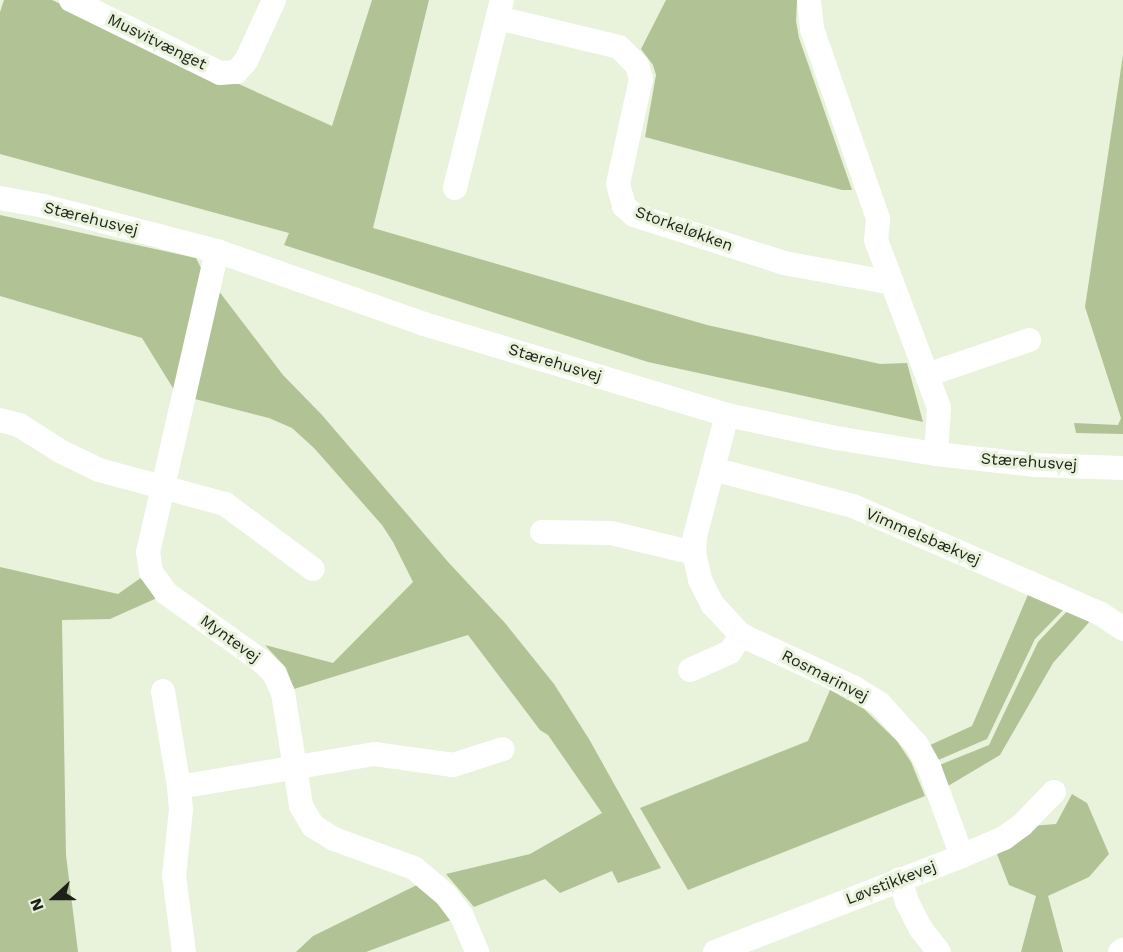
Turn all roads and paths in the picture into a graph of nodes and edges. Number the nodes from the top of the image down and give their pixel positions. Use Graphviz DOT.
graph roads {
  1 [pos="70,0"];
  2 [pos="274,0"];
  3 [pos="808,0"];
  4 [pos="500,9"];
  5 [pos="455,188"];
  6 [pos="0,198"];
  7 [pos="217,251"];
  8 [pos="892,283"];
  9 [pos="1029,340"];
  10 [pos="927,375"];
  11 [pos="727,415"];
  12 [pos="0,420"];
  13 [pos="936,454"];
  14 [pos="1123,468"];
  15 [pos="713,469"];
  16 [pos="163,489"];
  17 [pos="542,532"];
  18 [pos="694,553"];
  19 [pos="312,569"];
  20 [pos="1123,629"];
  21 [pos="741,635"];
  22 [pos="690,670"];
  23 [pos="163,691"];
  24 [pos="503,748"];
  25 [pos="295,769"];
  26 [pos="179,787"];
  27 [pos="1054,792"];
  28 [pos="962,856"];
  29 [pos="900,879"];
  30 [pos="184,952"];
  31 [pos="477,952"];
  32 [pos="715,952"];
  33 [pos="939,952"];
  1 -- 2 [label="street, Musvitvænget"];
  3 -- 8 [label="street"];
  4 -- 5 [label="street, Storkeløkken"];
  4 -- 8 [label="street, Storkeløkken"];
  6 -- 7 [label="street, Stærehusvej"];
  7 -- 11 [label="street, Stærehusvej"];
  7 -- 16 [label="street, Myntevej"];
  8 -- 10 [label="street"];
  9 -- 10 [label="street"];
  10 -- 13 [label="street"];
  11 -- 13 [label="street, Stærehusvej"];
  11 -- 15 [label="street, Rosmarinvej"];
  12 -- 16 [label="street"];
  13 -- 14 [label="street, Stærehusvej"];
  15 -- 18 [label="street, Rosmarinvej"];
  15 -- 20 [label="street, Vimmelsbækvej"];
  16 -- 19 [label="street"];
  16 -- 25 [label="street, Myntevej"];
  17 -- 18 [label="street"];
  18 -- 21 [label="street, Rosmarinvej"];
  21 -- 22 [label="street"];
  21 -- 28 [label="street, Rosmarinvej"];
  23 -- 26 [label="street"];
  24 -- 25 [label="street"];
  25 -- 26 [label="street"];
  25 -- 31 [label="street, Myntevej"];
  26 -- 30 [label="street"];
  27 -- 28 [label="street, Løvstikkevej"];
  28 -- 29 [label="street, Løvstikkevej"];
  29 -- 32 [label="street, Løvstikkevej"];
  29 -- 33 [label="street"];
}
